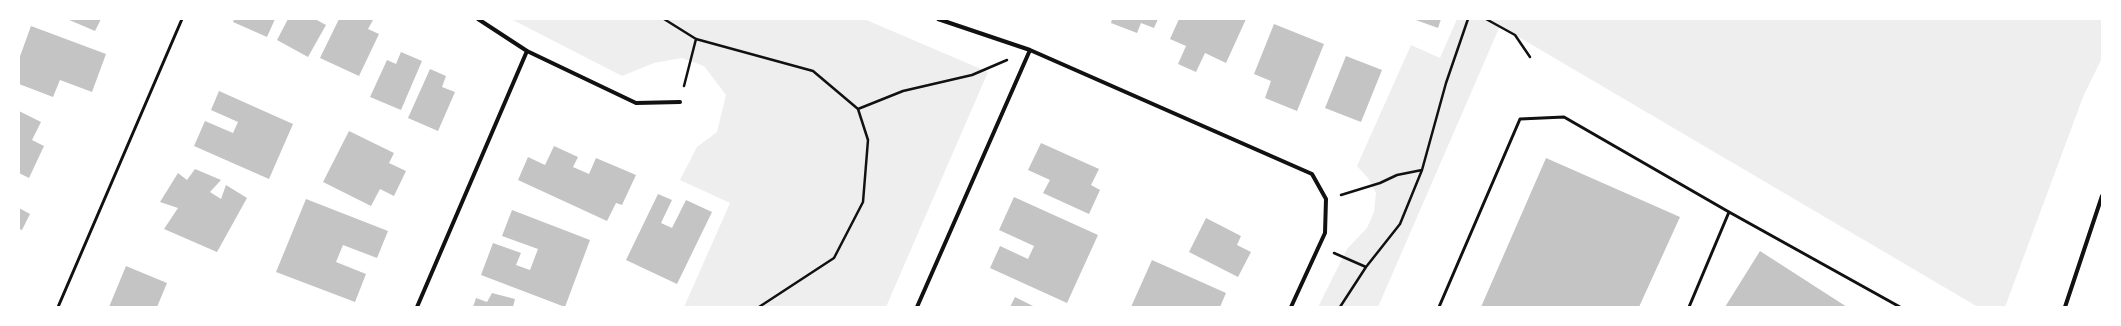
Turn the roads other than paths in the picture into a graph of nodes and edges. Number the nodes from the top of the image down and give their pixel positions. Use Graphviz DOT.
graph roads {
  1 [pos="182,19"];
  2 [pos="478,19"];
  3 [pos="938,19"];
  4 [pos="1030,50"];
  5 [pos="527,51"];
  6 [pos="680,102"];
  7 [pos="2102,196"];
  8 [pos="1729,212"];
  9 [pos="58,307"];
  10 [pos="417,307"];
  11 [pos="917,307"];
  12 [pos="1291,307"];
  13 [pos="1439,307"];
  14 [pos="1690,307"];
  15 [pos="1900,307"];
  16 [pos="2065,307"];
  1 -- 9 [label="lane"];
  2 -- 5 [label="street"];
  3 -- 4 [label="street"];
  4 -- 11 [label="street"];
  4 -- 12 [label="street"];
  5 -- 6 [label="street"];
  5 -- 10 [label="street"];
  7 -- 16 [label="street"];
  8 -- 13 [label="lane"];
  8 -- 14 [label="lane"];
  8 -- 15 [label="lane"];
}
